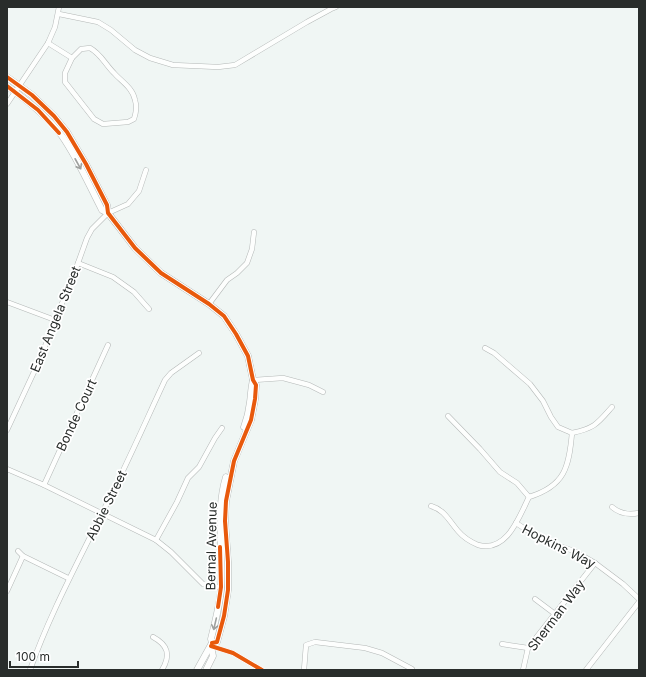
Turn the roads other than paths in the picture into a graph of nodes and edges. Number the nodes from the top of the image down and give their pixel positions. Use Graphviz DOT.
graph roads {
  1 [pos="60,7"];
  2 [pos="336,7"];
  3 [pos="59,14"];
  4 [pos="48,42"];
  5 [pos="72,58"];
  6 [pos="7,78"];
  7 [pos="19,85"];
  8 [pos="7,86"];
  9 [pos="14,92"];
  10 [pos="7,104"];
  11 [pos="146,170"];
  12 [pos="108,213"];
  13 [pos="254,232"];
  14 [pos="78,263"];
  15 [pos="7,302"];
  16 [pos="209,304"];
  17 [pos="149,309"];
  18 [pos="55,320"];
  19 [pos="108,345"];
  20 [pos="486,348"];
  21 [pos="199,353"];
  22 [pos="253,380"];
  23 [pos="323,392"];
  24 [pos="612,408"];
  25 [pos="448,416"];
  26 [pos="222,428"];
  27 [pos="7,430"];
  28 [pos="572,433"];
  29 [pos="7,469"];
  30 [pos="44,485"];
  31 [pos="529,497"];
  32 [pos="431,506"];
  33 [pos="612,508"];
  34 [pos="102,514"];
  35 [pos="639,514"];
  36 [pos="516,523"];
  37 [pos="156,540"];
  38 [pos="18,551"];
  39 [pos="23,556"];
  40 [pos="595,563"];
  41 [pos="68,578"];
  42 [pos="221,587"];
  43 [pos="7,591"];
  44 [pos="535,599"];
  45 [pos="639,600"];
  46 [pos="555,614"];
  47 [pos="153,637"];
  48 [pos="212,644"];
  49 [pos="502,644"];
  50 [pos="528,648"];
  51 [pos="30,670"];
  52 [pos="162,670"];
  53 [pos="197,670"];
  54 [pos="206,670"];
  55 [pos="262,670"];
  56 [pos="304,670"];
  57 [pos="412,670"];
  58 [pos="522,670"];
  59 [pos="586,670"];
  1 -- 3 [label="street"];
  2 -- 3 [label="street"];
  3 -- 4 [label="street"];
  4 -- 5 [label="street"];
  4 -- 7 [label="street"];
  5 -- 5 [label="street"];
  6 -- 7 [label="main road, Bernal Avenue"];
  7 -- 9 [label="street"];
  7 -- 12 [label="main road, Bernal Avenue"];
  8 -- 9 [label="main road, Bernal Avenue"];
  9 -- 10 [label="street"];
  9 -- 12 [label="main road, Bernal Avenue, one-way"];
  11 -- 12 [label="street"];
  12 -- 14 [label="street, East Angela Street"];
  12 -- 16 [label="main road, Bernal Avenue"];
  13 -- 16 [label="street"];
  14 -- 17 [label="street"];
  14 -- 18 [label="street, East Angela Street"];
  15 -- 18 [label="street"];
  16 -- 22 [label="main road, Bernal Avenue"];
  18 -- 27 [label="street, East Angela Street"];
  19 -- 30 [label="street, Bonde Court"];
  20 -- 28 [label="street"];
  21 -- 34 [label="street, Abbie Street"];
  22 -- 23 [label="street"];
  22 -- 42 [label="main road, Bernal Avenue"];
  22 -- 48 [label="main road, Bernal Avenue"];
  24 -- 28 [label="street"];
  25 -- 31 [label="street"];
  26 -- 37 [label="street"];
  28 -- 31 [label="street"];
  29 -- 30 [label="street"];
  30 -- 34 [label="street"];
  31 -- 36 [label="street"];
  32 -- 36 [label="street"];
  33 -- 35 [label="street"];
  34 -- 37 [label="street"];
  34 -- 41 [label="street, Abbie Street"];
  36 -- 40 [label="street, Hopkins Way"];
  37 -- 42 [label="street"];
  38 -- 39 [label="street"];
  39 -- 41 [label="street"];
  39 -- 43 [label="street"];
  40 -- 45 [label="street, Hopkins Way"];
  40 -- 46 [label="street, Sherman Way"];
  41 -- 51 [label="street, Abbie Street"];
  42 -- 48 [label="main road, Bernal Avenue, one-way"];
  44 -- 46 [label="street"];
  45 -- 59 [label="street"];
  46 -- 50 [label="street, Sherman Way"];
  47 -- 52 [label="street"];
  48 -- 53 [label="main road, Bernal Avenue"];
  48 -- 54 [label="main road, Bernal Avenue"];
  48 -- 55 [label="street"];
  49 -- 50 [label="street"];
  50 -- 58 [label="street, Sherman Way"];
  56 -- 57 [label="street"];
}
